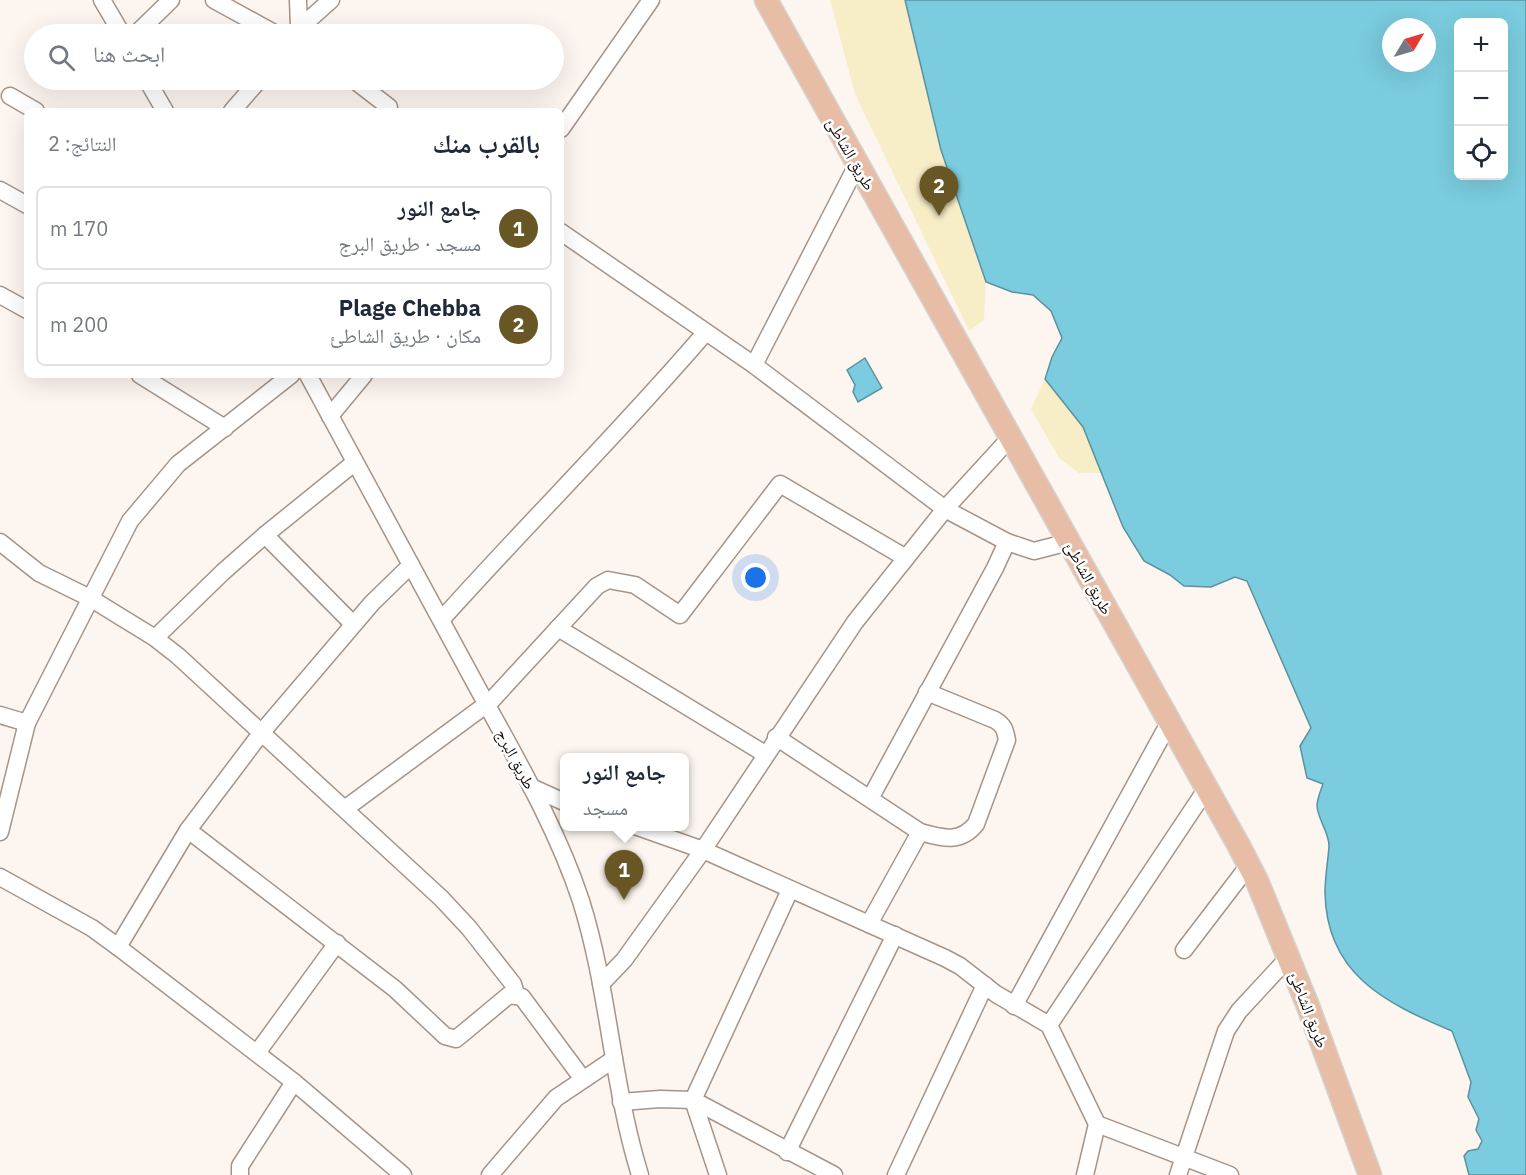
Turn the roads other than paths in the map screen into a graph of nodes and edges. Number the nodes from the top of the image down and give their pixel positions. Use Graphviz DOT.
graph roads {
  1 [pos="102,0"];
  2 [pos="171,0"];
  3 [pos="214,0"];
  4 [pos="298,0"];
  5 [pos="331,0"];
  6 [pos="651,0"];
  7 [pos="766,0"];
  8 [pos="116,24"];
  9 [pos="146,24"];
  10 [pos="258,24"];
  11 [pos="296,24"];
  12 [pos="304,24"];
  13 [pos="153,90"];
  14 [pos="250,90"];
  15 [pos="367,90"];
  16 [pos="10,96"];
  17 [pos="389,107"];
  18 [pos="31,108"];
  19 [pos="163,108"];
  20 [pos="234,108"];
  21 [pos="564,125"];
  22 [pos="857,165"];
  23 [pos="0,190"];
  24 [pos="24,203"];
  25 [pos="564,234"];
  26 [pos="0,295"];
  27 [pos="24,308"];
  28 [pos="705,333"];
  29 [pos="754,365"];
  30 [pos="145,378"];
  31 [pos="287,378"];
  32 [pos="310,378"];
  33 [pos="362,378"];
  34 [pos="330,416"];
  35 [pos="225,428"];
  36 [pos="1011,437"];
  37 [pos="354,463"];
  38 [pos="945,508"];
  39 [pos="266,536"];
  40 [pos="0,542"];
  41 [pos="1006,542"];
  42 [pos="1069,542"];
  43 [pos="906,558"];
  44 [pos="411,565"];
  45 [pos="90,598"];
  46 [pos="442,619"];
  47 [pos="353,624"];
  48 [pos="558,628"];
  49 [pos="155,638"];
  50 [pos="927,692"];
  51 [pos="487,704"];
  52 [pos="0,715"];
  53 [pos="1170,721"];
  54 [pos="27,723"];
  55 [pos="262,732"];
  56 [pos="776,737"];
  57 [pos="765,754"];
  58 [pos="531,788"];
  59 [pos="1208,788"];
  60 [pos="871,797"];
  61 [pos="560,800"];
  62 [pos="345,808"];
  63 [pos="188,831"];
  64 [pos="649,831"];
  65 [pos="920,831"];
  66 [pos="0,832"];
  67 [pos="703,850"];
  68 [pos="1249,865"];
  69 [pos="0,877"];
  70 [pos="790,890"];
  71 [pos="869,924"];
  72 [pos="895,935"];
  73 [pos="337,943"];
  74 [pos="118,946"];
  75 [pos="1184,950"];
  76 [pos="1288,957"];
  77 [pos="601,984"];
  78 [pos="985,986"];
  79 [pos="516,994"];
  80 [pos="1014,1006"];
  81 [pos="1049,1025"];
  82 [pos="257,1053"];
  83 [pos="614,1059"];
  84 [pos="582,1078"];
  85 [pos="294,1082"];
  86 [pos="693,1100"];
  87 [pos="621,1102"];
  88 [pos="1097,1124"];
  89 [pos="787,1152"];
  90 [pos="1183,1158"];
  91 [pos="240,1175"];
  92 [pos="403,1175"];
  93 [pos="490,1175"];
  94 [pos="640,1175"];
  95 [pos="718,1175"];
  96 [pos="834,1175"];
  97 [pos="896,1175"];
  98 [pos="1085,1175"];
  99 [pos="1178,1175"];
  100 [pos="1230,1175"];
  101 [pos="1370,1175"];
  1 -- 8 [label="street"];
  2 -- 9 [label="street"];
  3 -- 10 [label="street"];
  4 -- 11 [label="street"];
  5 -- 12 [label="street"];
  6 -- 21 [label="street"];
  7 -- 22 [label="main road, طريق الشاطئ"];
  13 -- 19 [label="street"];
  14 -- 20 [label="street"];
  15 -- 17 [label="street"];
  16 -- 18 [label="street"];
  22 -- 29 [label="street"];
  22 -- 36 [label="main road, طريق الشاطئ"];
  23 -- 24 [label="street"];
  25 -- 28 [label="street"];
  26 -- 27 [label="street"];
  28 -- 29 [label="street"];
  28 -- 46 [label="street"];
  29 -- 38 [label="street"];
  30 -- 35 [label="street"];
  31 -- 35 [label="street"];
  32 -- 34 [label="street, طريق البرج"];
  33 -- 34 [label="street"];
  34 -- 37 [label="street, طريق البرج"];
  35 -- 45 [label="street"];
  36 -- 38 [label="street"];
  36 -- 42 [label="main road, طريق الشاطئ"];
  37 -- 39 [label="street"];
  37 -- 44 [label="street, طريق البرج"];
  38 -- 41 [label="street"];
  38 -- 43 [label="street"];
  39 -- 47 [label="street"];
  39 -- 49 [label="street"];
  40 -- 45 [label="street"];
  41 -- 42 [label="street"];
  41 -- 50 [label="street"];
  42 -- 53 [label="main road, طريق الشاطئ"];
  43 -- 48 [label="street"];
  43 -- 56 [label="street"];
  44 -- 46 [label="street, طريق البرج"];
  44 -- 47 [label="street"];
  45 -- 49 [label="street"];
  45 -- 54 [label="street"];
  46 -- 51 [label="street, طريق البرج"];
  47 -- 55 [label="street"];
  48 -- 51 [label="street"];
  48 -- 57 [label="street"];
  49 -- 55 [label="street"];
  50 -- 60 [label="street"];
  50 -- 65 [label="street"];
  51 -- 58 [label="street, طريق البرج"];
  51 -- 62 [label="street"];
  52 -- 54 [label="street"];
  53 -- 59 [label="main road, طريق الشاطئ"];
  53 -- 80 [label="street"];
  54 -- 66 [label="street"];
  55 -- 62 [label="street"];
  55 -- 63 [label="street"];
  56 -- 57 [label="street"];
  56 -- 60 [label="street"];
  57 -- 67 [label="street"];
  58 -- 61 [label="street"];
  58 -- 77 [label="street, طريق البرج"];
  59 -- 68 [label="main road, طريق الشاطئ"];
  59 -- 81 [label="street"];
  60 -- 65 [label="street"];
  62 -- 79 [label="street"];
  63 -- 73 [label="street"];
  63 -- 74 [label="street"];
  64 -- 67 [label="street"];
  65 -- 71 [label="street"];
  67 -- 70 [label="street"];
  67 -- 77 [label="street"];
  68 -- 75 [label="street"];
  68 -- 76 [label="main road, طريق الشاطئ"];
  69 -- 74 [label="street"];
  70 -- 71 [label="street"];
  70 -- 86 [label="street"];
  71 -- 72 [label="street"];
  72 -- 78 [label="street"];
  72 -- 89 [label="street"];
  73 -- 79 [label="street"];
  73 -- 82 [label="street"];
  74 -- 82 [label="street"];
  76 -- 90 [label="street"];
  76 -- 101 [label="main road, طريق الشاطئ"];
  77 -- 83 [label="street, طريق البرج"];
  78 -- 80 [label="street"];
  78 -- 97 [label="street"];
  79 -- 84 [label="street"];
  80 -- 81 [label="street"];
  81 -- 88 [label="street"];
  82 -- 85 [label="street"];
  83 -- 84 [label="street"];
  83 -- 87 [label="street, طريق البرج"];
  84 -- 93 [label="street"];
  85 -- 91 [label="street"];
  85 -- 92 [label="street"];
  86 -- 87 [label="street"];
  86 -- 89 [label="street"];
  86 -- 95 [label="street"];
  87 -- 94 [label="street, طريق البرج"];
  88 -- 90 [label="street"];
  88 -- 98 [label="street"];
  89 -- 96 [label="street"];
  90 -- 99 [label="street"];
  90 -- 100 [label="street"];
}
